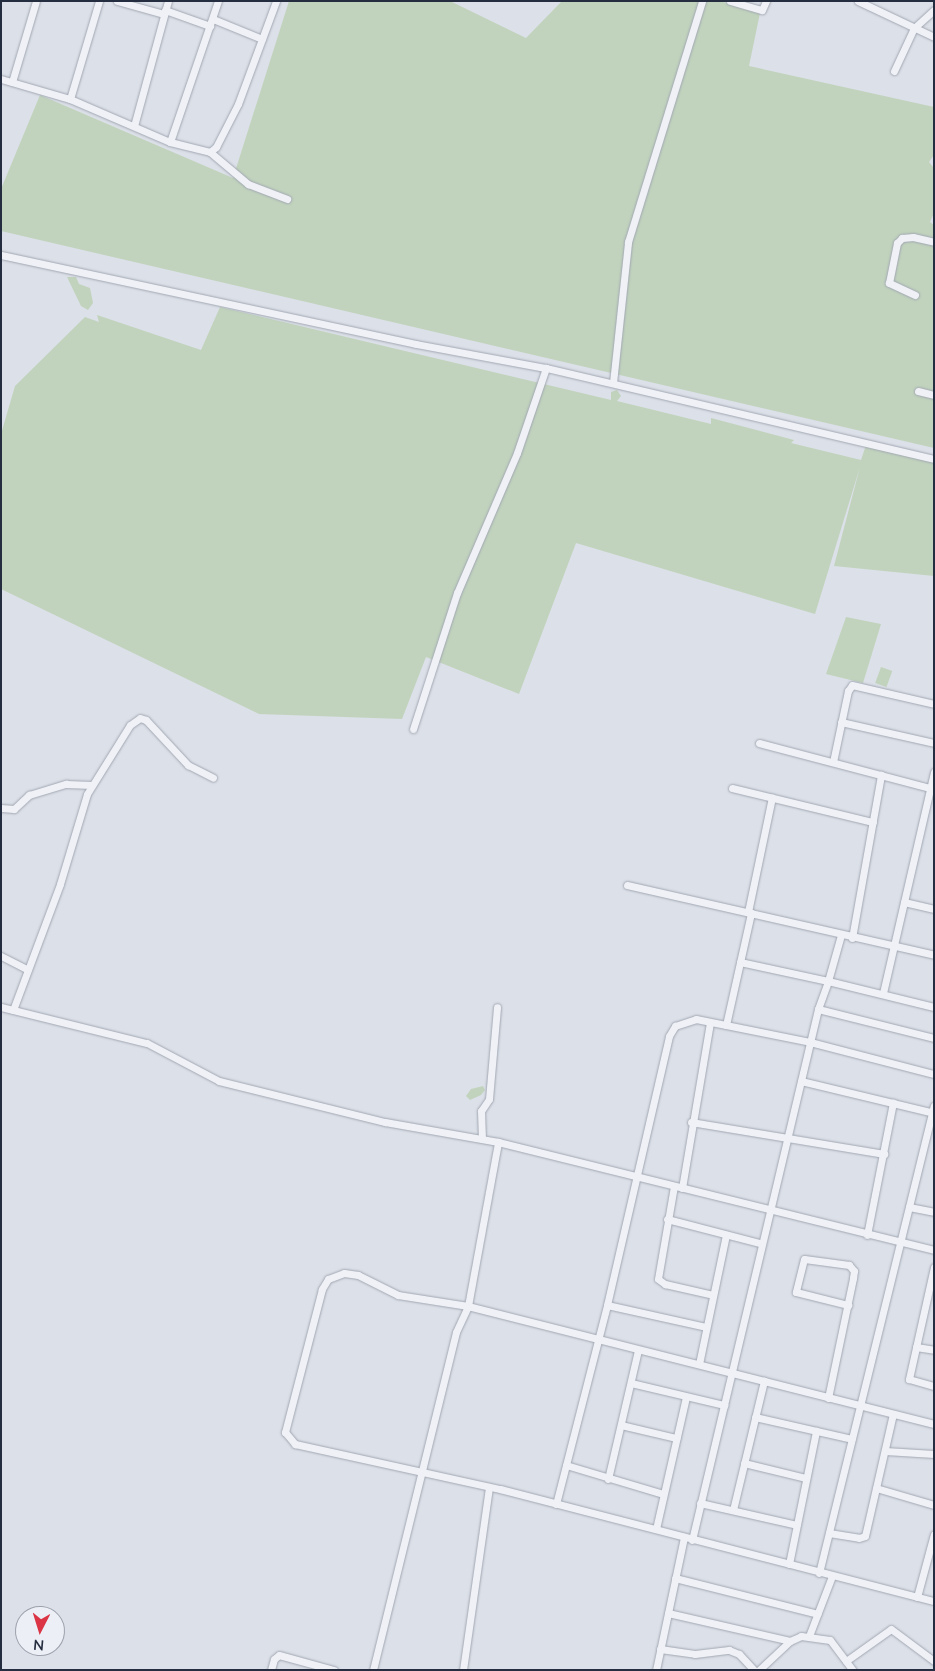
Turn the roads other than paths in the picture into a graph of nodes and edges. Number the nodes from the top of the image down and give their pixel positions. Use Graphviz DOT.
graph roads {
  1 [pos="36,1"];
  2 [pos="99,1"];
  3 [pos="117,1"];
  4 [pos="168,1"];
  5 [pos="218,1"];
  6 [pos="276,1"];
  7 [pos="702,1"];
  8 [pos="730,1"];
  9 [pos="766,1"];
  10 [pos="858,1"];
  11 [pos="934,10"];
  12 [pos="165,12"];
  13 [pos="211,22"];
  14 [pos="914,28"];
  15 [pos="934,37"];
  16 [pos="262,39"];
  17 [pos="894,71"];
  18 [pos="1,79"];
  19 [pos="12,82"];
  20 [pos="70,99"];
  21 [pos="134,126"];
  22 [pos="170,142"];
  23 [pos="210,152"];
  24 [pos="287,199"];
  25 [pos="934,242"];
  26 [pos="1,255"];
  27 [pos="915,295"];
  28 [pos="546,368"];
  29 [pos="613,383"];
  30 [pos="918,391"];
  31 [pos="934,395"];
  32 [pos="934,459"];
  33 [pos="934,704"];
  34 [pos="841,722"];
  35 [pos="413,729"];
  36 [pos="759,743"];
  37 [pos="934,743"];
  38 [pos="833,762"];
  39 [pos="934,772"];
  40 [pos="881,775"];
  41 [pos="213,778"];
  42 [pos="92,785"];
  43 [pos="732,788"];
  44 [pos="932,788"];
  45 [pos="772,798"];
  46 [pos="3,810"];
  47 [pos="873,822"];
  48 [pos="627,885"];
  49 [pos="904,902"];
  50 [pos="934,909"];
  51 [pos="750,912"];
  52 [pos="841,935"];
  53 [pos="852,938"];
  54 [pos="893,948"];
  55 [pos="934,955"];
  56 [pos="1,956"];
  57 [pos="740,962"];
  58 [pos="28,970"];
  59 [pos="828,981"];
  60 [pos="883,993"];
  61 [pos="1,1007"];
  62 [pos="497,1007"];
  63 [pos="934,1007"];
  64 [pos="818,1009"];
  65 [pos="13,1010"];
  66 [pos="710,1022"];
  67 [pos="726,1025"];
  68 [pos="934,1038"];
  69 [pos="810,1042"];
  70 [pos="934,1074"];
  71 [pos="801,1080"];
  72 [pos="894,1103"];
  73 [pos="933,1111"];
  74 [pos="691,1122"];
  75 [pos="787,1138"];
  76 [pos="482,1139"];
  77 [pos="498,1142"];
  78 [pos="884,1154"];
  79 [pos="637,1176"];
  80 [pos="674,1186"];
  81 [pos="682,1188"];
  82 [pos="909,1207"];
  83 [pos="769,1212"];
  84 [pos="934,1212"];
  85 [pos="667,1219"];
  86 [pos="726,1235"];
  87 [pos="867,1235"];
  88 [pos="900,1242"];
  89 [pos="760,1243"];
  90 [pos="934,1250"];
  91 [pos="934,1267"];
  92 [pos="931,1290"];
  93 [pos="712,1295"];
  94 [pos="607,1305"];
  95 [pos="848,1305"];
  96 [pos="468,1306"];
  97 [pos="706,1327"];
  98 [pos="597,1341"];
  99 [pos="916,1347"];
  100 [pos="638,1350"];
  101 [pos="934,1350"];
  102 [pos="699,1364"];
  103 [pos="731,1373"];
  104 [pos="764,1382"];
  105 [pos="631,1384"];
  106 [pos="934,1386"];
  107 [pos="686,1398"];
  108 [pos="828,1398"];
  109 [pos="724,1405"];
  110 [pos="860,1406"];
  111 [pos="893,1414"];
  112 [pos="755,1417"];
  113 [pos="621,1424"];
  114 [pos="934,1424"];
  115 [pos="816,1431"];
  116 [pos="676,1438"];
  117 [pos="852,1439"];
  118 [pos="885,1452"];
  119 [pos="934,1454"];
  120 [pos="744,1464"];
  121 [pos="566,1465"];
  122 [pos="424,1473"];
  123 [pos="806,1478"];
  124 [pos="608,1479"];
  125 [pos="489,1487"];
  126 [pos="876,1488"];
  127 [pos="663,1494"];
  128 [pos="700,1503"];
  129 [pos="556,1504"];
  130 [pos="934,1506"];
  131 [pos="733,1510"];
  132 [pos="797,1525"];
  133 [pos="656,1529"];
  134 [pos="829,1533"];
  135 [pos="934,1534"];
  136 [pos="684,1537"];
  137 [pos="692,1540"];
  138 [pos="789,1564"];
  139 [pos="819,1573"];
  140 [pos="832,1576"];
  141 [pos="675,1578"];
  142 [pos="917,1597"];
  143 [pos="934,1601"];
  144 [pos="668,1614"];
  145 [pos="818,1614"];
  146 [pos="809,1636"];
  147 [pos="790,1641"];
  148 [pos="660,1649"];
  149 [pos="846,1661"];
  150 [pos="934,1661"];
  151 [pos="271,1670"];
  152 [pos="334,1670"];
  153 [pos="373,1670"];
  154 [pos="463,1670"];
  155 [pos="656,1670"];
  156 [pos="754,1670"];
  157 [pos="759,1670"];
  158 [pos="853,1670"];
  1 -- 19 [label="street"];
  2 -- 20 [label="street"];
  3 -- 12 [label="street"];
  4 -- 12 [label="street"];
  5 -- 13 [label="street"];
  6 -- 16 [label="street"];
  7 -- 29 [label="street"];
  8 -- 9 [label="street"];
  10 -- 14 [label="street"];
  11 -- 14 [label="street"];
  12 -- 13 [label="street"];
  12 -- 21 [label="street"];
  13 -- 16 [label="street"];
  13 -- 22 [label="street"];
  14 -- 15 [label="street"];
  14 -- 17 [label="street"];
  16 -- 23 [label="street"];
  18 -- 19 [label="street"];
  19 -- 20 [label="street"];
  20 -- 21 [label="street"];
  21 -- 22 [label="street"];
  22 -- 23 [label="street"];
  23 -- 24 [label="street"];
  25 -- 27 [label="street"];
  26 -- 28 [label="street"];
  28 -- 29 [label="street"];
  28 -- 35 [label="street"];
  29 -- 32 [label="street"];
  30 -- 31 [label="street"];
  33 -- 34 [label="street"];
  34 -- 37 [label="street"];
  34 -- 38 [label="street"];
  36 -- 38 [label="street"];
  38 -- 40 [label="street"];
  39 -- 44 [label="street"];
  40 -- 44 [label="street"];
  40 -- 47 [label="street"];
  41 -- 42 [label="street"];
  42 -- 46 [label="street"];
  42 -- 58 [label="street"];
  43 -- 45 [label="street"];
  44 -- 49 [label="street"];
  45 -- 47 [label="street"];
  45 -- 51 [label="street"];
  47 -- 53 [label="street"];
  48 -- 51 [label="street"];
  49 -- 50 [label="street"];
  49 -- 54 [label="street"];
  51 -- 52 [label="street"];
  51 -- 57 [label="street"];
  52 -- 53 [label="street"];
  52 -- 59 [label="street"];
  53 -- 54 [label="street"];
  54 -- 55 [label="street"];
  54 -- 60 [label="street"];
  56 -- 58 [label="street"];
  57 -- 59 [label="street"];
  57 -- 67 [label="street"];
  58 -- 65 [label="street"];
  59 -- 60 [label="street"];
  59 -- 64 [label="street"];
  60 -- 63 [label="street"];
  61 -- 65 [label="street"];
  62 -- 76 [label="street"];
  64 -- 68 [label="street"];
  64 -- 69 [label="street"];
  65 -- 76 [label="street"];
  66 -- 67 [label="street"];
  66 -- 74 [label="street"];
  66 -- 79 [label="street"];
  67 -- 69 [label="street"];
  69 -- 70 [label="street"];
  69 -- 71 [label="street"];
  71 -- 72 [label="street"];
  71 -- 75 [label="street"];
  72 -- 73 [label="street"];
  72 -- 78 [label="street"];
  73 -- 82 [label="street"];
  74 -- 75 [label="street"];
  74 -- 81 [label="street"];
  75 -- 78 [label="street"];
  75 -- 83 [label="street"];
  76 -- 77 [label="street"];
  77 -- 79 [label="street"];
  77 -- 96 [label="street"];
  78 -- 87 [label="street"];
  79 -- 80 [label="street"];
  79 -- 94 [label="street"];
  80 -- 81 [label="street"];
  80 -- 85 [label="street"];
  81 -- 83 [label="street"];
  82 -- 84 [label="street"];
  82 -- 88 [label="street"];
  83 -- 87 [label="street"];
  83 -- 89 [label="street"];
  85 -- 86 [label="street"];
  85 -- 93 [label="street"];
  86 -- 89 [label="street"];
  86 -- 93 [label="street"];
  87 -- 88 [label="street"];
  88 -- 90 [label="street"];
  88 -- 110 [label="street"];
  89 -- 103 [label="street"];
  91 -- 92 [label="street"];
  92 -- 99 [label="street"];
  93 -- 97 [label="street"];
  94 -- 97 [label="street"];
  94 -- 98 [label="street"];
  95 -- 95 [label="street"];
  95 -- 108 [label="street"];
  96 -- 98 [label="street"];
  96 -- 122 [label="street"];
  96 -- 122 [label="street"];
  97 -- 102 [label="street"];
  98 -- 100 [label="street"];
  98 -- 121 [label="street"];
  99 -- 101 [label="street"];
  99 -- 106 [label="street"];
  100 -- 102 [label="street"];
  100 -- 105 [label="street"];
  102 -- 103 [label="street"];
  103 -- 104 [label="street"];
  103 -- 109 [label="street"];
  104 -- 108 [label="street"];
  104 -- 112 [label="street"];
  105 -- 107 [label="street"];
  105 -- 113 [label="street"];
  107 -- 109 [label="street"];
  107 -- 116 [label="street"];
  108 -- 110 [label="street"];
  109 -- 128 [label="street"];
  110 -- 111 [label="street"];
  110 -- 117 [label="street"];
  111 -- 114 [label="street"];
  111 -- 118 [label="street"];
  112 -- 115 [label="street"];
  112 -- 120 [label="street"];
  113 -- 116 [label="street"];
  113 -- 124 [label="street"];
  115 -- 117 [label="street"];
  115 -- 123 [label="street"];
  116 -- 127 [label="street"];
  117 -- 134 [label="street"];
  118 -- 119 [label="street"];
  118 -- 126 [label="street"];
  120 -- 123 [label="street"];
  120 -- 131 [label="street"];
  121 -- 124 [label="street"];
  121 -- 129 [label="street"];
  122 -- 125 [label="street"];
  122 -- 153 [label="street"];
  123 -- 132 [label="street"];
  124 -- 127 [label="street"];
  125 -- 129 [label="street"];
  125 -- 154 [label="street"];
  126 -- 130 [label="street"];
  126 -- 134 [label="street"];
  127 -- 133 [label="street"];
  128 -- 131 [label="street"];
  128 -- 137 [label="street"];
  129 -- 133 [label="street"];
  131 -- 132 [label="street"];
  132 -- 138 [label="street"];
  133 -- 136 [label="street"];
  134 -- 139 [label="street"];
  135 -- 142 [label="street"];
  136 -- 137 [label="street"];
  136 -- 141 [label="street"];
  137 -- 138 [label="street"];
  138 -- 139 [label="street"];
  139 -- 140 [label="street"];
  140 -- 142 [label="street"];
  140 -- 145 [label="street"];
  141 -- 144 [label="street"];
  141 -- 145 [label="street"];
  142 -- 143 [label="street"];
  144 -- 147 [label="street"];
  144 -- 148 [label="street"];
  145 -- 146 [label="street"];
  146 -- 147 [label="street"];
  146 -- 149 [label="street"];
  147 -- 157 [label="street"];
  148 -- 155 [label="street"];
  148 -- 156 [label="street"];
  149 -- 150 [label="street"];
  149 -- 158 [label="street"];
  151 -- 152 [label="street"];
}
